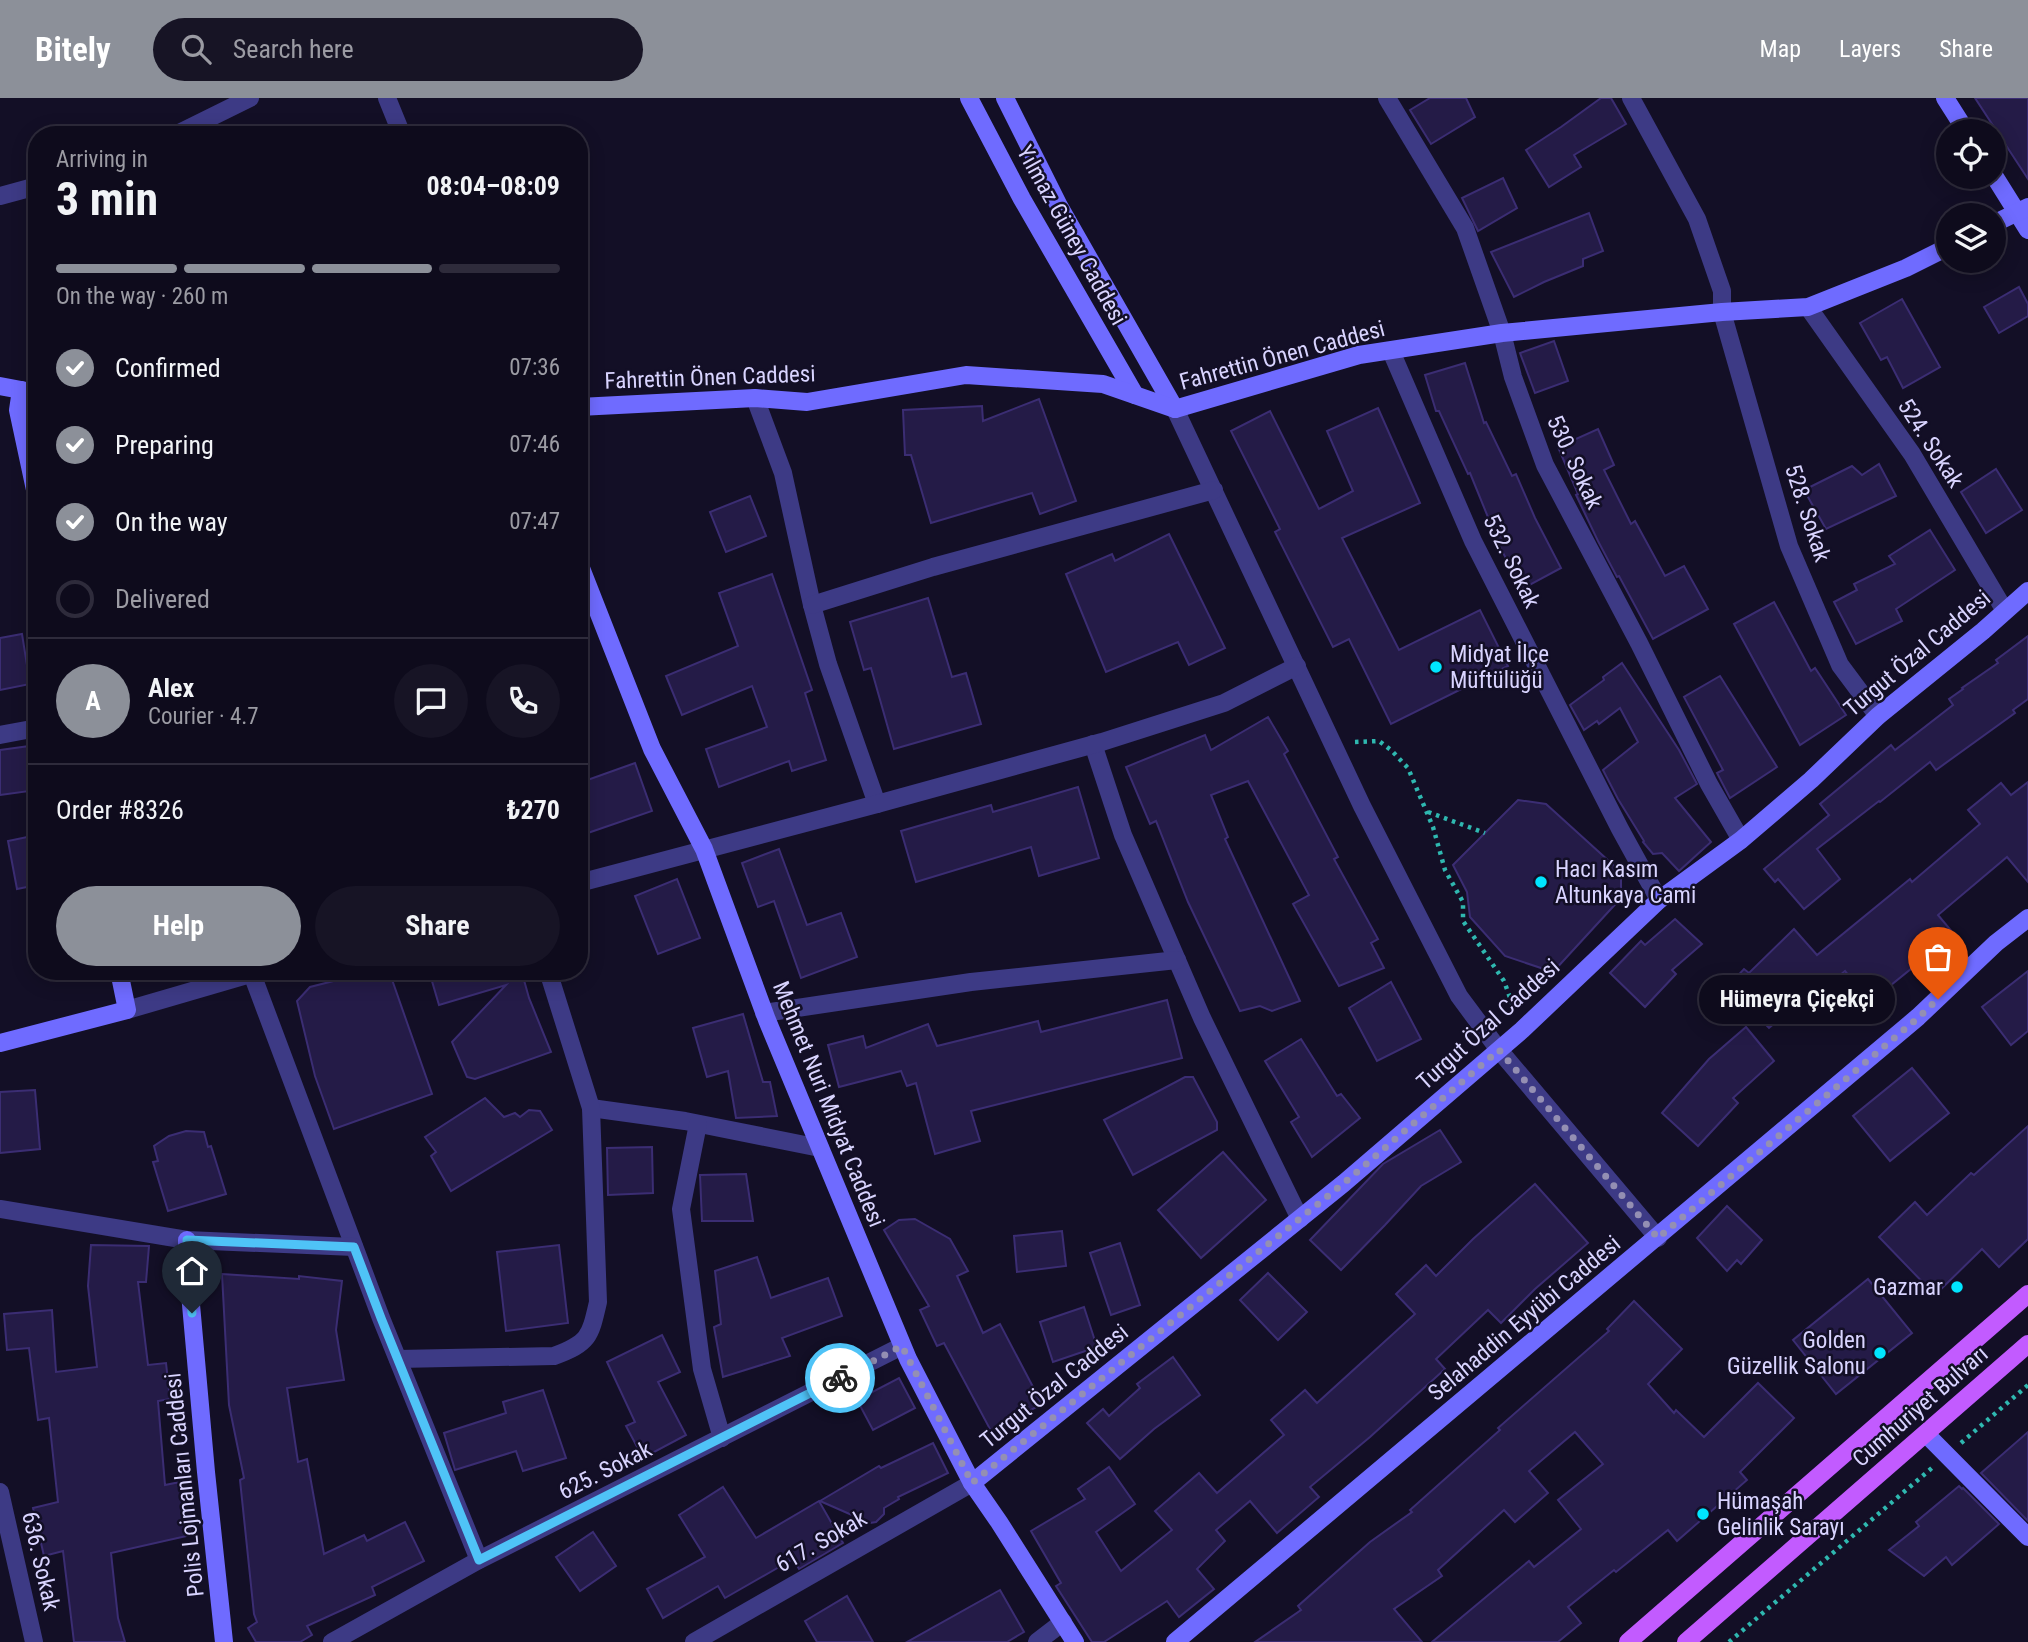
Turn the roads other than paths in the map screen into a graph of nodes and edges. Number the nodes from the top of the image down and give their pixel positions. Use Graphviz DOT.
graph roads {
  1 [pos="250,98"];
  2 [pos="387,98"];
  3 [pos="969,98"];
  4 [pos="1005,98"];
  5 [pos="1387,98"];
  6 [pos="1631,98"];
  7 [pos="1945,98"];
  8 [pos="1958,119"];
  9 [pos="193,126"];
  10 [pos="398,126"];
  11 [pos="28,189"];
  12 [pos="2006,189"];
  13 [pos="0,197"];
  14 [pos="2023,210"];
  15 [pos="2006,218"];
  16 [pos="2028,230"];
  17 [pos="1936,253"];
  18 [pos="1808,307"];
  19 [pos="1722,312"];
  20 [pos="1502,333"];
  21 [pos="1391,351"];
  22 [pos="0,387"];
  23 [pos="28,391"];
  24 [pos="28,393"];
  25 [pos="1135,395"];
  26 [pos="755,398"];
  27 [pos="588,407"];
  28 [pos="1175,409"];
  29 [pos="28,457"];
  30 [pos="1214,490"];
  31 [pos="588,586"];
  32 [pos="2028,591"];
  33 [pos="812,605"];
  34 [pos="2005,611"];
  35 [pos="1297,666"];
  36 [pos="1878,716"];
  37 [pos="28,730"];
  38 [pos="0,735"];
  39 [pos="1093,744"];
  40 [pos="877,804"];
  41 [pos="1741,839"];
  42 [pos="704,849"];
  43 [pos="588,881"];
  44 [pos="1659,900"];
  45 [pos="2028,918"];
  46 [pos="1177,961"];
  47 [pos="121,980"];
  48 [pos="232,980"];
  49 [pos="259,980"];
  50 [pos="551,980"];
  51 [pos="127,1010"];
  52 [pos="764,1013"];
  53 [pos="0,1043"];
  54 [pos="1499,1050"];
  55 [pos="591,1108"];
  56 [pos="698,1124"];
  57 [pos="820,1148"];
  58 [pos="0,1209"];
  59 [pos="1300,1219"];
  60 [pos="1658,1238"];
  61 [pos="187,1240"];
  62 [pos="354,1247"];
  63 [pos="2028,1294"];
  64 [pos="2028,1344"];
  65 [pos="902,1346"];
  66 [pos="398,1359"];
  67 [pos="1926,1434"];
  68 [pos="722,1438"];
  69 [pos="972,1483"];
  70 [pos="0,1492"];
  71 [pos="2028,1536"];
  72 [pos="479,1560"];
  73 [pos="1063,1622"];
  74 [pos="34,1642"];
  75 [pos="224,1642"];
  76 [pos="332,1642"];
  77 [pos="694,1642"];
  78 [pos="1037,1642"];
  79 [pos="1075,1642"];
  80 [pos="1175,1642"];
  81 [pos="1628,1642"];
  82 [pos="1686,1642"];
  1 -- 9 [label="street"];
  2 -- 10 [label="street"];
  3 -- 25 [label="street, Yılmaz Güney Caddesi"];
  4 -- 28 [label="street"];
  5 -- 20 [label="street, 530. Sokak"];
  6 -- 19 [label="street, 528. Sokak"];
  7 -- 8 [label="street"];
  11 -- 13 [label="street"];
  12 -- 14 [label="street"];
  14 -- 15 [label="street"];
  14 -- 16 [label="street"];
  17 -- 18 [label="street, Fahrettin Önen Caddesi"];
  18 -- 19 [label="street, Fahrettin Önen Caddesi"];
  18 -- 34 [label="street, 524. Sokak"];
  19 -- 20 [label="street, Fahrettin Önen Caddesi"];
  19 -- 36 [label="street, 528. Sokak"];
  20 -- 21 [label="street, Fahrettin Önen Caddesi"];
  20 -- 41 [label="street, 530. Sokak"];
  21 -- 28 [label="street, Fahrettin Önen Caddesi"];
  21 -- 44 [label="street, 532. Sokak"];
  22 -- 23 [label="street"];
  24 -- 29 [label="street"];
  25 -- 26 [label="street, Fahrettin Önen Caddesi"];
  25 -- 28 [label="street, Fahrettin Önen Caddesi"];
  26 -- 27 [label="street, Fahrettin Önen Caddesi"];
  26 -- 33 [label="street"];
  28 -- 30 [label="street"];
  30 -- 33 [label="street"];
  30 -- 35 [label="street"];
  31 -- 42 [label="street, Mehmet Nuri Midyat Caddesi"];
  32 -- 34 [label="street, Turgut Özal Caddesi"];
  33 -- 40 [label="street"];
  34 -- 36 [label="street, Turgut Özal Caddesi"];
  35 -- 39 [label="street"];
  35 -- 54 [label="street"];
  36 -- 41 [label="street, Turgut Özal Caddesi"];
  37 -- 38 [label="street"];
  39 -- 40 [label="street"];
  39 -- 46 [label="street"];
  40 -- 42 [label="street"];
  41 -- 44 [label="street, Turgut Özal Caddesi"];
  42 -- 43 [label="street"];
  42 -- 52 [label="street, Mehmet Nuri Midyat Caddesi"];
  44 -- 54 [label="street, Turgut Özal Caddesi"];
  45 -- 60 [label="street, Selahaddin Eyyübi Caddesi"];
  46 -- 52 [label="street"];
  46 -- 59 [label="street"];
  47 -- 51 [label="street"];
  48 -- 51 [label="street"];
  49 -- 62 [label="street"];
  50 -- 55 [label="street"];
  51 -- 53 [label="street"];
  52 -- 57 [label="street, Mehmet Nuri Midyat Caddesi"];
  54 -- 59 [label="street, Turgut Özal Caddesi"];
  54 -- 60 [label="street"];
  55 -- 56 [label="street"];
  55 -- 66 [label="street"];
  56 -- 57 [label="street"];
  56 -- 68 [label="street"];
  57 -- 65 [label="street, Mehmet Nuri Midyat Caddesi"];
  58 -- 61 [label="street"];
  59 -- 69 [label="street, Turgut Özal Caddesi"];
  60 -- 80 [label="street, Selahaddin Eyyübi Caddesi"];
  61 -- 62 [label="street"];
  61 -- 75 [label="street, Polis Lojmanları Caddesi"];
  62 -- 66 [label="street"];
  63 -- 81 [label="main road, Cumhuriyet Bulvarı"];
  64 -- 67 [label="main road, Cumhuriyet Bulvarı"];
  65 -- 68 [label="street, 625. Sokak"];
  65 -- 69 [label="street, Mehmet Nuri Midyat Caddesi"];
  66 -- 72 [label="street"];
  67 -- 71 [label="street"];
  67 -- 82 [label="main road, Cumhuriyet Bulvarı"];
  68 -- 72 [label="street, 625. Sokak"];
  69 -- 73 [label="street, Mehmet Nuri Midyat Caddesi"];
  69 -- 77 [label="street, 617. Sokak"];
  70 -- 74 [label="street, 636. Sokak"];
  72 -- 76 [label="street, 625. Sokak"];
  73 -- 78 [label="street"];
  73 -- 79 [label="street, Mehmet Nuri Midyat Caddesi"];
}
